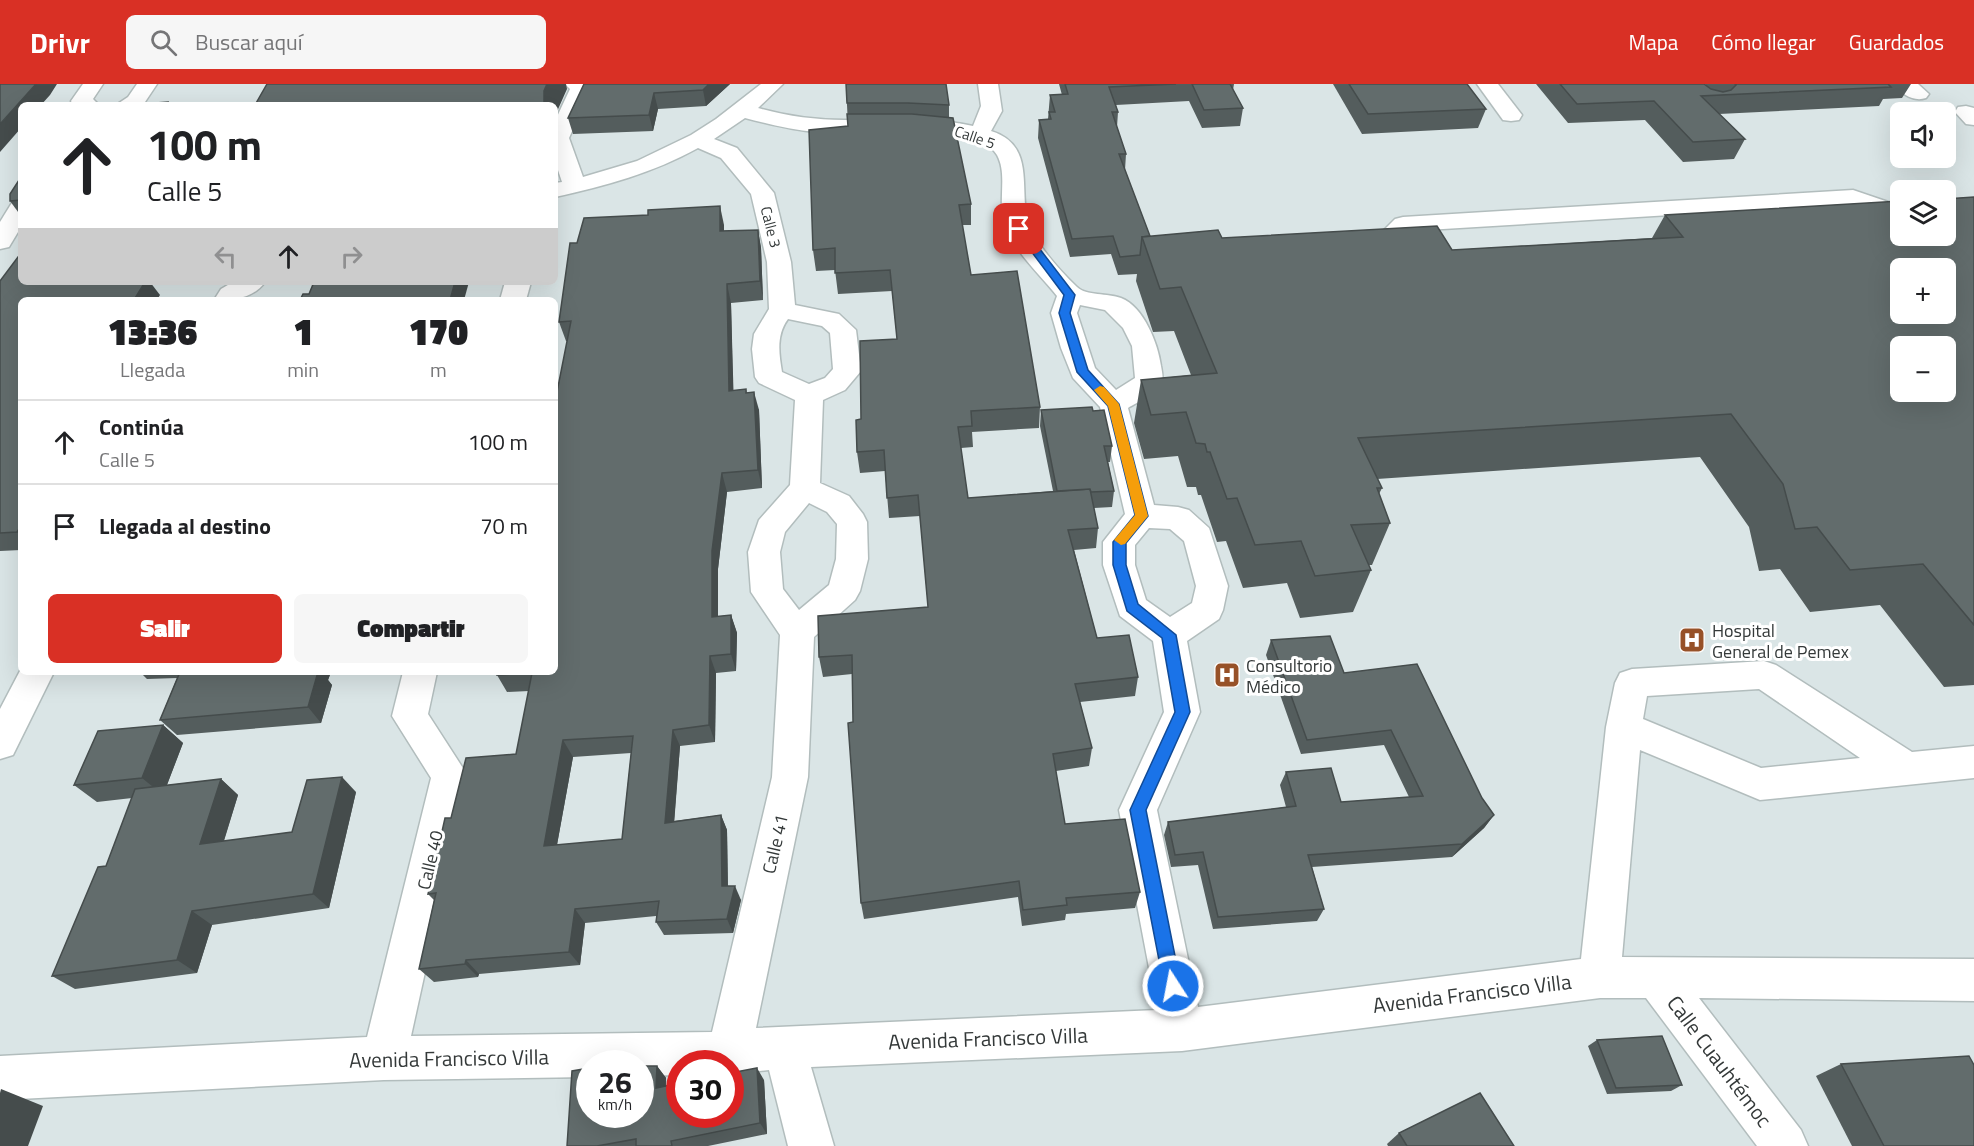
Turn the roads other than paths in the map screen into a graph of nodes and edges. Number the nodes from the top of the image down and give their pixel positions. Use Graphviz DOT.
graph roads {
  1 [pos="93,84"];
  2 [pos="147,84"];
  3 [pos="773,84"];
  4 [pos="987,84"];
  5 [pos="1487,84"];
  6 [pos="581,85"];
  7 [pos="83,102"];
  8 [pos="133,102"];
  9 [pos="744,111"];
  10 [pos="1510,116"];
  11 [pos="977,135"];
  12 [pos="699,141"];
  13 [pos="565,188"];
  14 [pos="1890,210"];
  15 [pos="18,213"];
  16 [pos="1890,230"];
  17 [pos="1877,231"];
  18 [pos="7,237"];
  19 [pos="1435,258"];
  20 [pos="1070,295"];
  21 [pos="782,310"];
  22 [pos="809,395"];
  23 [pos="1113,404"];
  24 [pos="805,488"];
  25 [pos="1141,516"];
  26 [pos="797,632"];
  27 [pos="1169,635"];
  28 [pos="35,675"];
  29 [pos="419,675"];
  30 [pos="1624,727"];
  31 [pos="0,744"];
  32 [pos="1974,762"];
  33 [pos="1906,769"];
  34 [pos="1600,977"];
  35 [pos="1656,977"];
  36 [pos="1974,980"];
  37 [pos="1182,1030"];
  38 [pos="784,1047"];
  39 [pos="730,1050"];
  40 [pos="744,1051"];
  41 [pos="666,1054"];
  42 [pos="384,1058"];
  43 [pos="0,1078"];
  44 [pos="811,1146"];
  45 [pos="1785,1146"];
  1 -- 7 [label="street"];
  2 -- 8 [label="street"];
  3 -- 9 [label="street"];
  4 -- 11 [label="street"];
  5 -- 10 [label="street"];
  6 -- 13 [label="street"];
  9 -- 11 [label="street, Calle 5"];
  9 -- 12 [label="street"];
  11 -- 20 [label="street, Calle 5"];
  12 -- 13 [label="street"];
  12 -- 21 [label="street, Calle 3"];
  14 -- 19 [label="street"];
  15 -- 18 [label="street"];
  16 -- 17 [label="street"];
  20 -- 23 [label="street"];
  20 -- 23 [label="street"];
  21 -- 22 [label="street"];
  21 -- 22 [label="street"];
  22 -- 24 [label="street"];
  23 -- 25 [label="street"];
  24 -- 26 [label="street"];
  24 -- 26 [label="street"];
  25 -- 27 [label="street"];
  25 -- 27 [label="street"];
  26 -- 39 [label="street, Calle 41"];
  27 -- 37 [label="street"];
  28 -- 31 [label="street"];
  29 -- 42 [label="street, Calle 40"];
  30 -- 33 [label="street"];
  30 -- 33 [label="street"];
  30 -- 34 [label="street"];
  32 -- 33 [label="street"];
  34 -- 35 [label="street, Avenida Francisco Villa"];
  34 -- 37 [label="street, Avenida Francisco Villa"];
  35 -- 36 [label="street, Avenida Francisco Villa"];
  35 -- 45 [label="street, Calle Cuauhtémoc"];
  37 -- 38 [label="street, Avenida Francisco Villa"];
  38 -- 40 [label="street, Avenida Francisco Villa"];
  38 -- 44 [label="street"];
  41 -- 42 [label="street, Avenida Francisco Villa"];
  42 -- 43 [label="street, Avenida Francisco Villa"];
}
